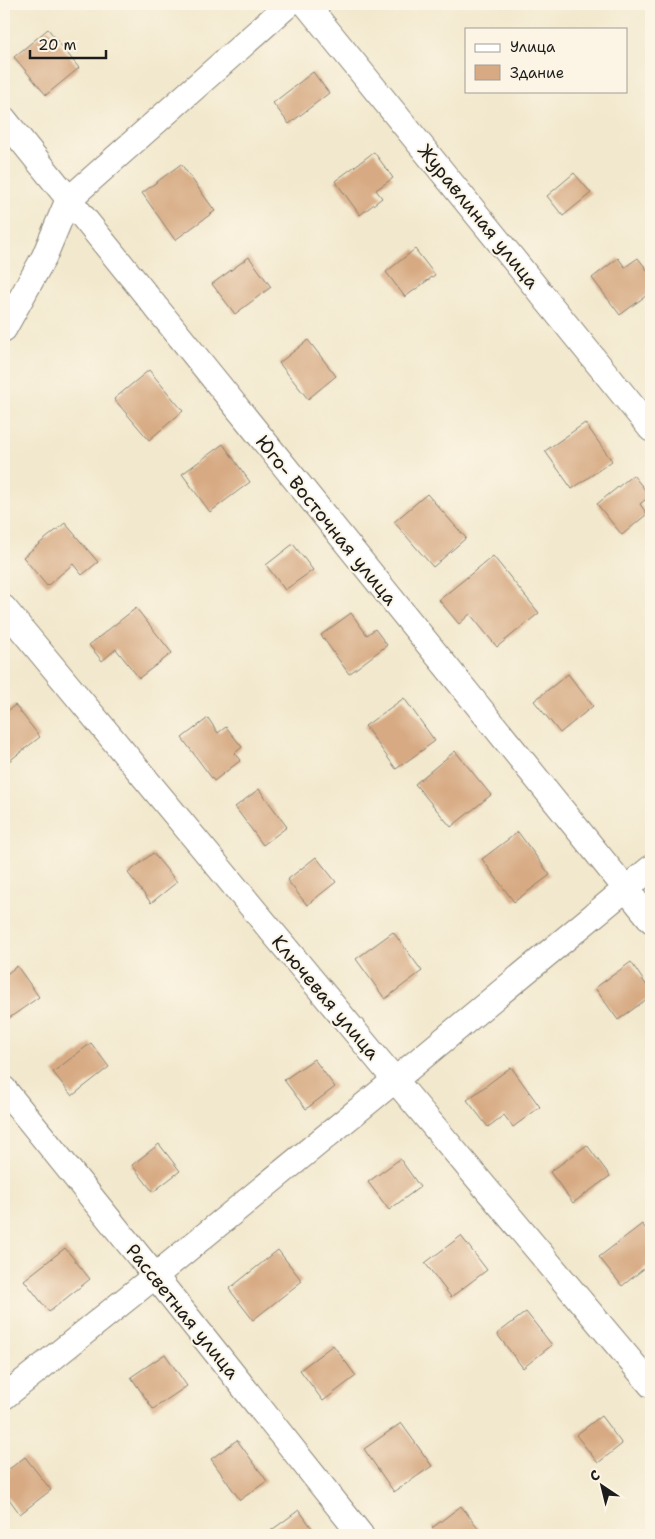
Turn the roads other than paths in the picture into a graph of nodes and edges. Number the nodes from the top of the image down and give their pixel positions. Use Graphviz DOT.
graph roads {
  1 [pos="289,4"];
  2 [pos="306,4"];
  3 [pos="4,119"];
  4 [pos="68,200"];
  5 [pos="4,329"];
  6 [pos="651,429"];
  7 [pos="4,608"];
  8 [pos="651,868"];
  9 [pos="625,889"];
  10 [pos="651,920"];
  11 [pos="395,1080"];
  12 [pos="4,1089"];
  13 [pos="155,1276"];
  14 [pos="651,1384"];
  15 [pos="4,1397"];
  16 [pos="361,1535"];
  1 -- 4 [label="street"];
  2 -- 6 [label="street, Журавлиная улица"];
  3 -- 4 [label="street, Юго- Восточная улица"];
  4 -- 5 [label="street"];
  4 -- 9 [label="street, Юго- Восточная улица"];
  7 -- 11 [label="street, Ключевая улица"];
  8 -- 9 [label="street"];
  9 -- 10 [label="street, Юго- Восточная улица"];
  9 -- 11 [label="street"];
  11 -- 13 [label="street"];
  11 -- 14 [label="street, Ключевая улица"];
  12 -- 13 [label="street, Рассветная улица"];
  13 -- 15 [label="street"];
  13 -- 16 [label="street, Рассветная улица"];
}
